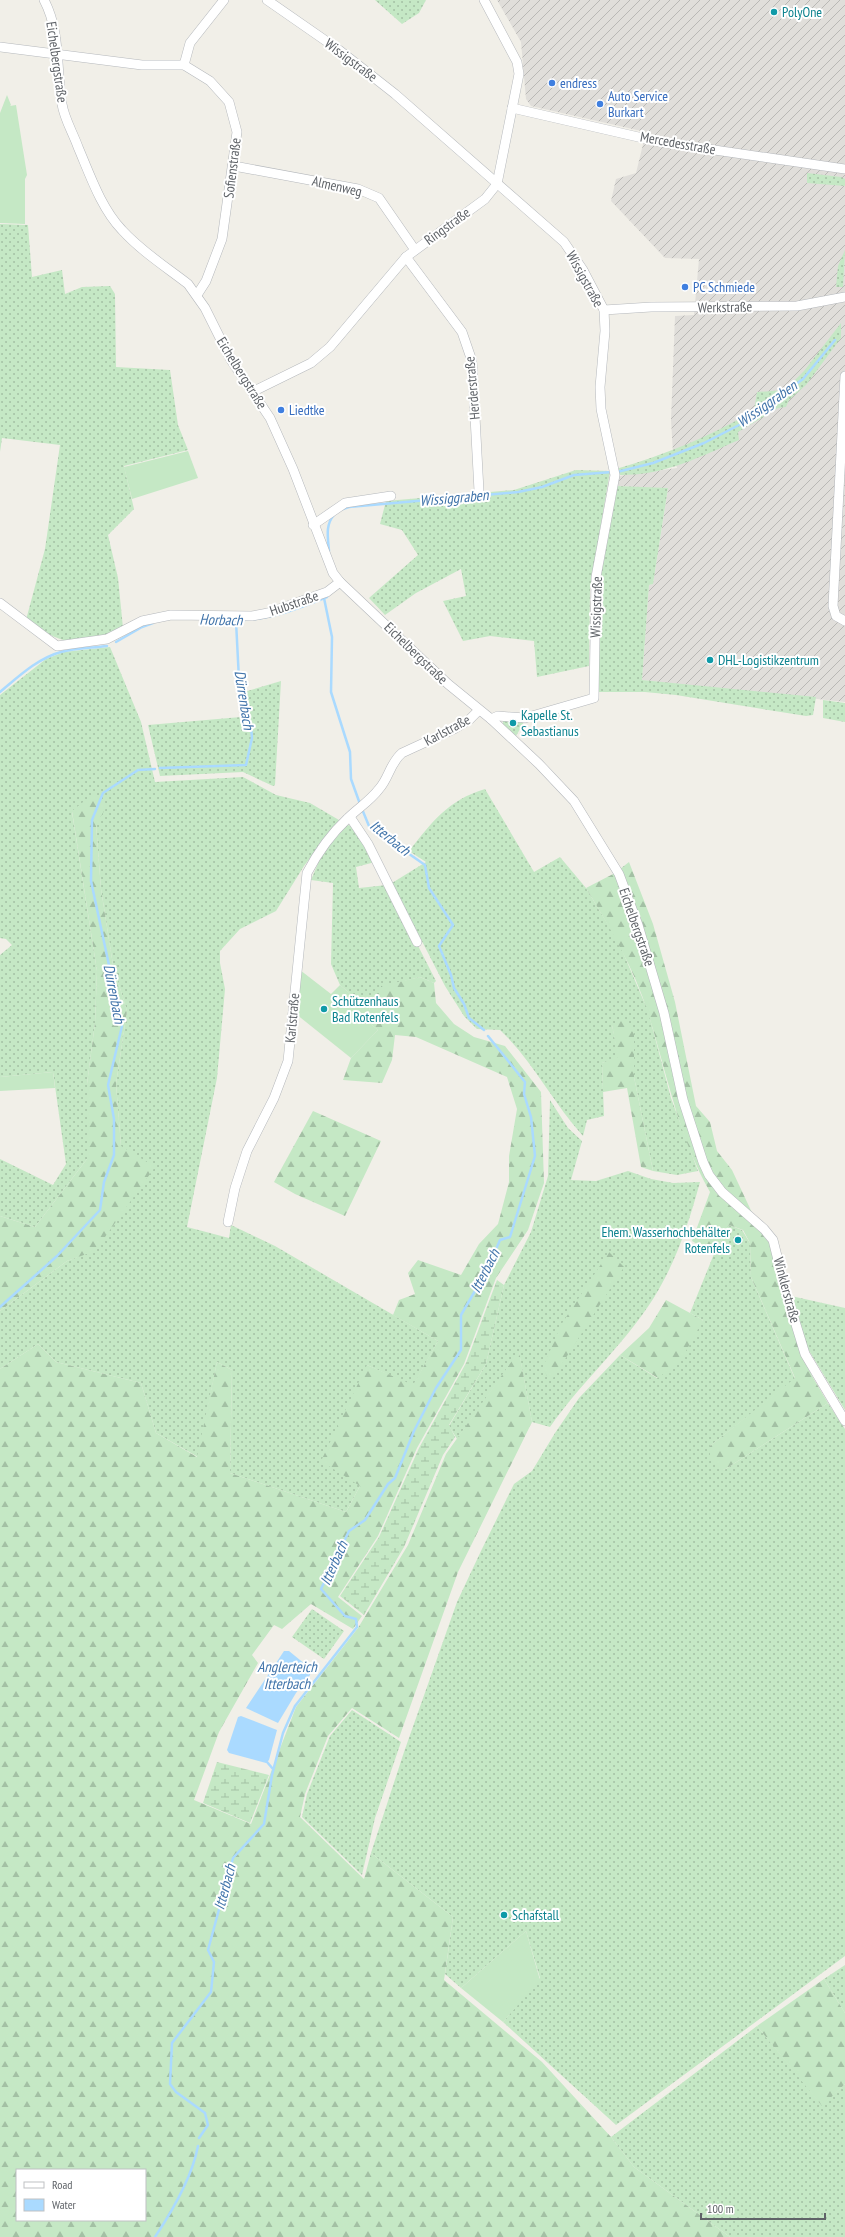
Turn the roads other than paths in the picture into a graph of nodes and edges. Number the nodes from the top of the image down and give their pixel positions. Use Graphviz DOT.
graph roads {
  1 [pos="44,0"];
  2 [pos="224,0"];
  3 [pos="267,0"];
  4 [pos="484,0"];
  5 [pos="0,47"];
  6 [pos="58,54"];
  7 [pos="184,65"];
  8 [pos="512,108"];
  9 [pos="234,166"];
  10 [pos="845,168"];
  11 [pos="497,184"];
  12 [pos="415,250"];
  13 [pos="406,257"];
  14 [pos="197,295"];
  15 [pos="845,297"];
  16 [pos="604,310"];
  17 [pos="845,376"];
  18 [pos="252,392"];
  19 [pos="478,491"];
  20 [pos="391,496"];
  21 [pos="313,525"];
  22 [pos="340,582"];
  23 [pos="0,603"];
  24 [pos="845,621"];
  25 [pos="480,710"];
  26 [pos="491,719"];
  27 [pos="353,814"];
  28 [pos="417,942"];
  29 [pos="709,1175"];
  30 [pos="228,1222"];
  31 [pos="845,1420"];
  1 -- 6 [label="street, Eichelbergstraße"];
  2 -- 7 [label="street"];
  3 -- 11 [label="street, Wissigstraße"];
  4 -- 8 [label="street, Ringstraße"];
  5 -- 6 [label="street"];
  6 -- 7 [label="street"];
  6 -- 14 [label="street, Eichelbergstraße"];
  7 -- 9 [label="street, Sofienstraße"];
  8 -- 10 [label="street, Mercedesstraße"];
  8 -- 11 [label="street, Ringstraße"];
  9 -- 12 [label="street, Almenweg"];
  9 -- 14 [label="street, Sofienstraße"];
  11 -- 12 [label="street, Ringstraße"];
  11 -- 16 [label="street, Wissigstraße"];
  12 -- 13 [label="street, Ringstraße"];
  13 -- 18 [label="street, Ringstraße"];
  13 -- 19 [label="street, Herderstraße"];
  14 -- 18 [label="street, Eichelbergstraße"];
  15 -- 16 [label="street, Werkstraße"];
  16 -- 26 [label="street, Wissigstraße"];
  17 -- 24 [label="street"];
  18 -- 21 [label="street, Eichelbergstraße"];
  20 -- 21 [label="street"];
  21 -- 22 [label="street, Eichelbergstraße"];
  22 -- 23 [label="street, Hubstraße"];
  22 -- 25 [label="street, Eichelbergstraße"];
  25 -- 26 [label="street, Eichelbergstraße"];
  25 -- 27 [label="street, Karlstraße"];
  26 -- 29 [label="street, Eichelbergstraße"];
  27 -- 28 [label="street"];
  27 -- 30 [label="street, Karlstraße"];
  29 -- 31 [label="street, Winklerstraße"];
}
